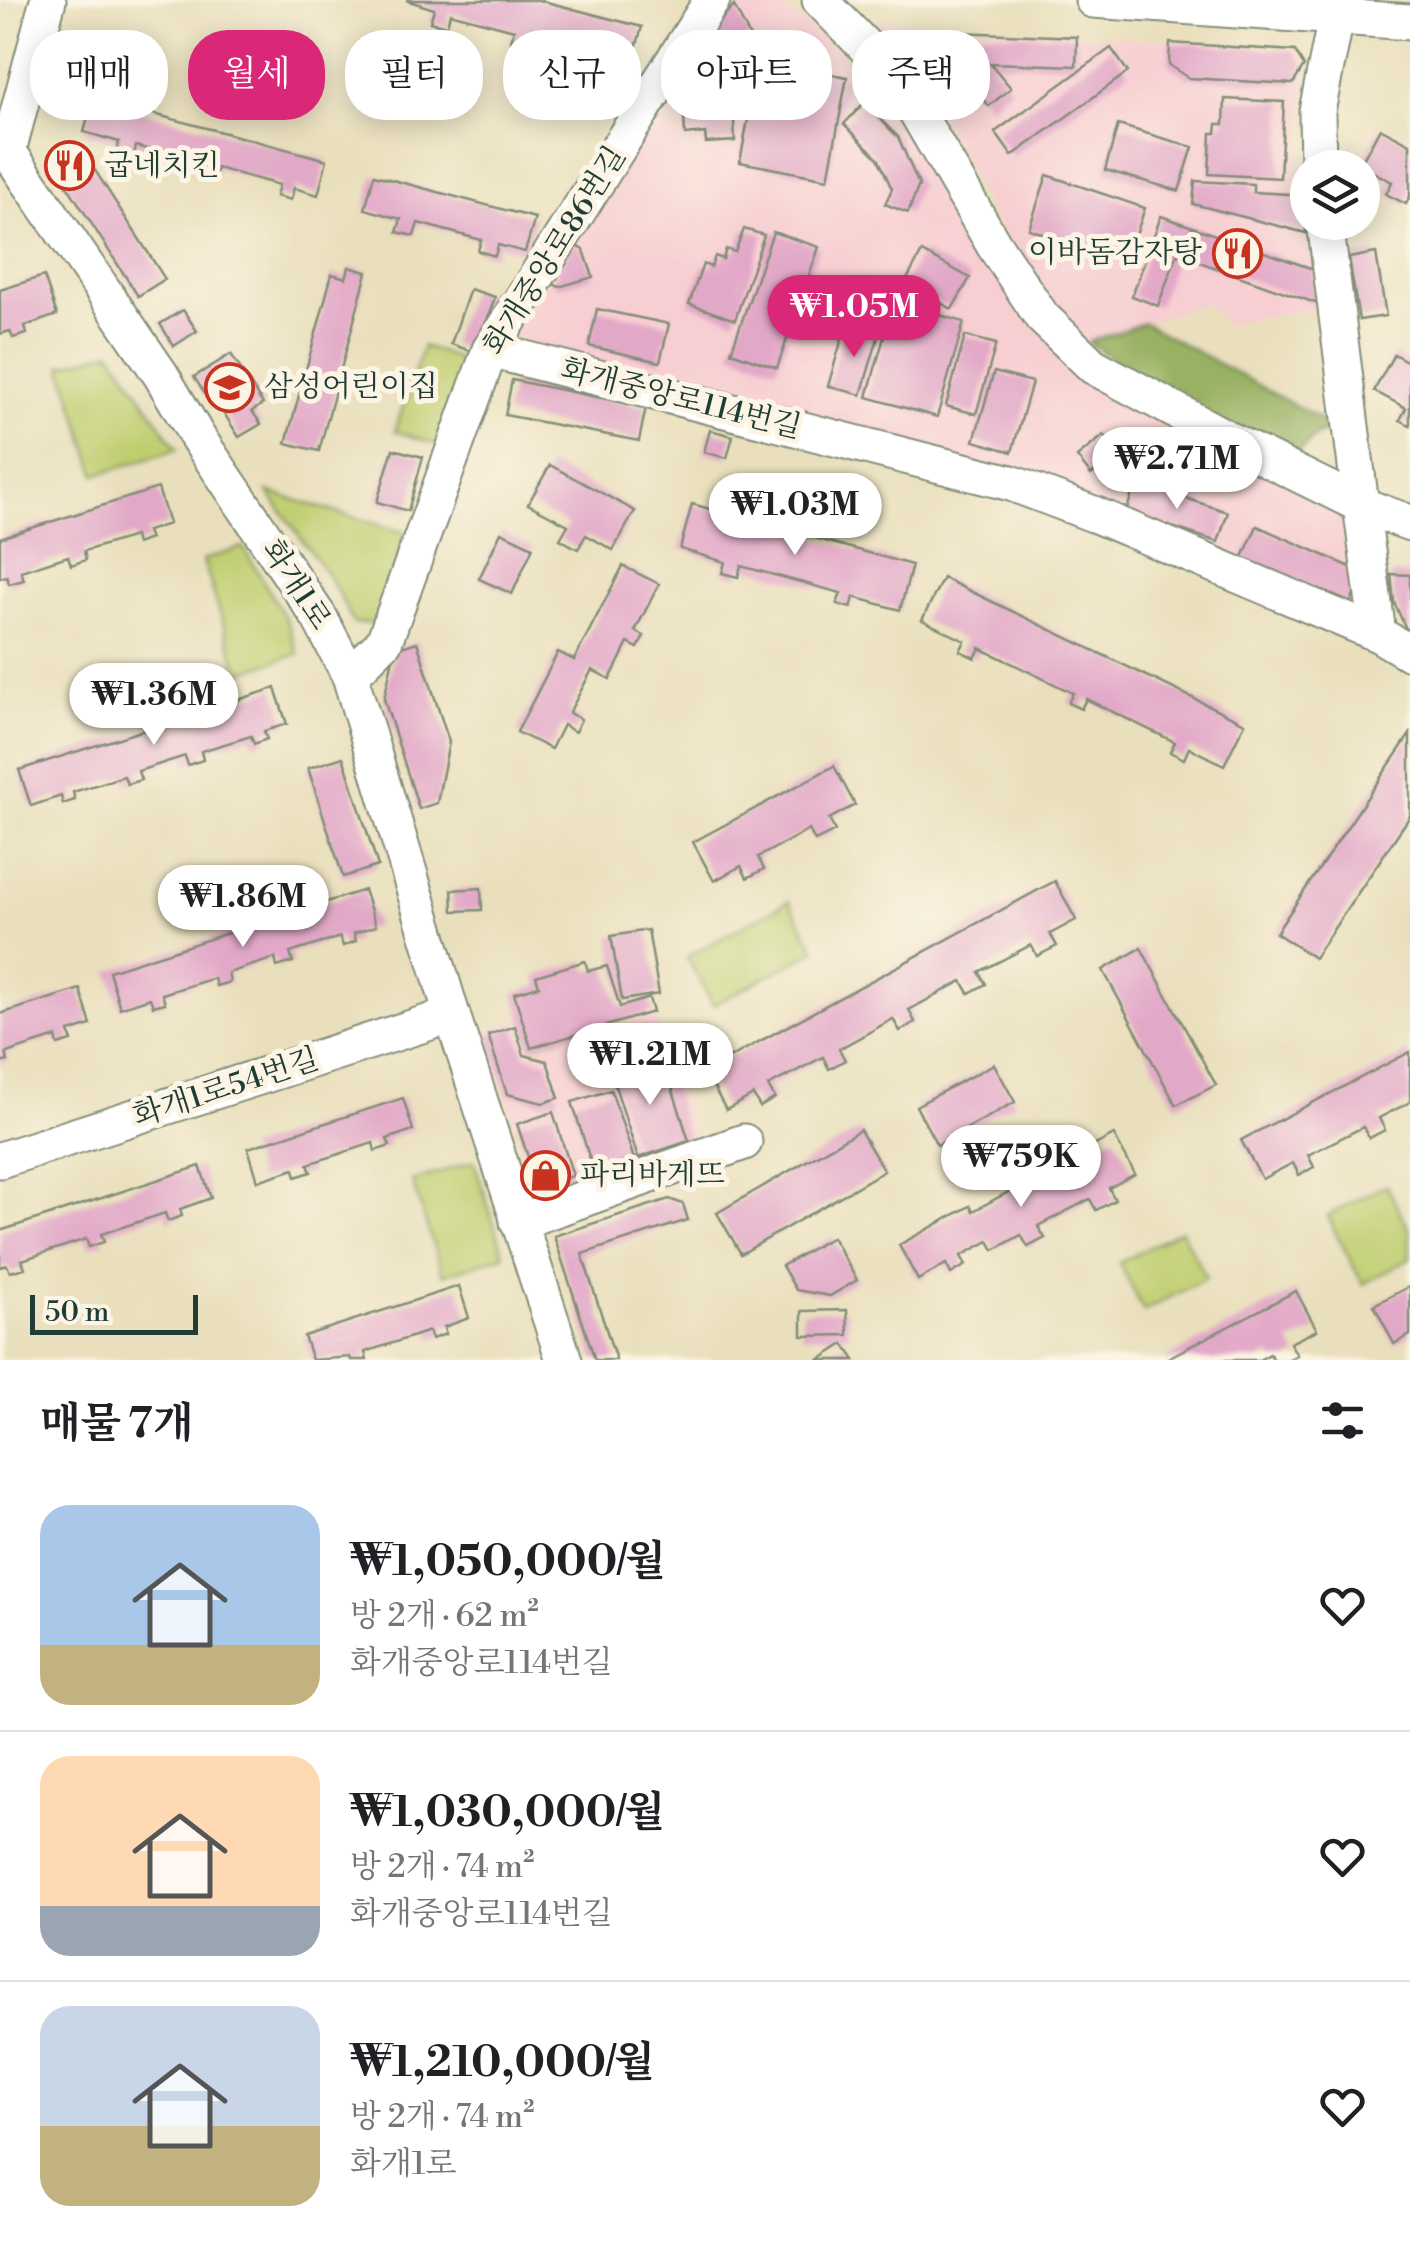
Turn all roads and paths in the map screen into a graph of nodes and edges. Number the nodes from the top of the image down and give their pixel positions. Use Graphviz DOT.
graph roads {
  1 [pos="48,0"];
  2 [pos="712,0"];
  3 [pos="820,0"];
  4 [pos="1093,0"];
  5 [pos="1336,18"];
  6 [pos="1410,22"];
  7 [pos="1318,150"];
  8 [pos="4,154"];
  9 [pos="1328,240"];
  10 [pos="490,350"];
  11 [pos="1361,505"];
  12 [pos="1410,523"];
  13 [pos="1378,634"];
  14 [pos="1410,653"];
  15 [pos="350,676"];
  16 [pos="452,1015"];
  17 [pos="744,1142"];
  18 [pos="0,1160"];
  19 [pos="518,1222"];
  20 [pos="564,1360"];
  1 -- 8 [label="street, 화개1로"];
  2 -- 10 [label="street, 화개중앙로86번길"];
  3 -- 11 [label="street"];
  4 -- 5 [label="street"];
  5 -- 6 [label="street"];
  5 -- 7 [label="street"];
  8 -- 15 [label="street, 화개1로"];
  9 -- 11 [label="street"];
  10 -- 13 [label="street, 화개중앙로114번길"];
  10 -- 15 [label="street, 화개중앙로86번길"];
  11 -- 12 [label="street"];
  11 -- 13 [label="street"];
  13 -- 14 [label="street, 화개중앙로114번길"];
  15 -- 16 [label="street, 화개1로"];
  16 -- 18 [label="street, 화개1로54번길"];
  16 -- 19 [label="street, 화개1로"];
  17 -- 19 [label="street"];
  19 -- 20 [label="street, 화개1로"];
}
